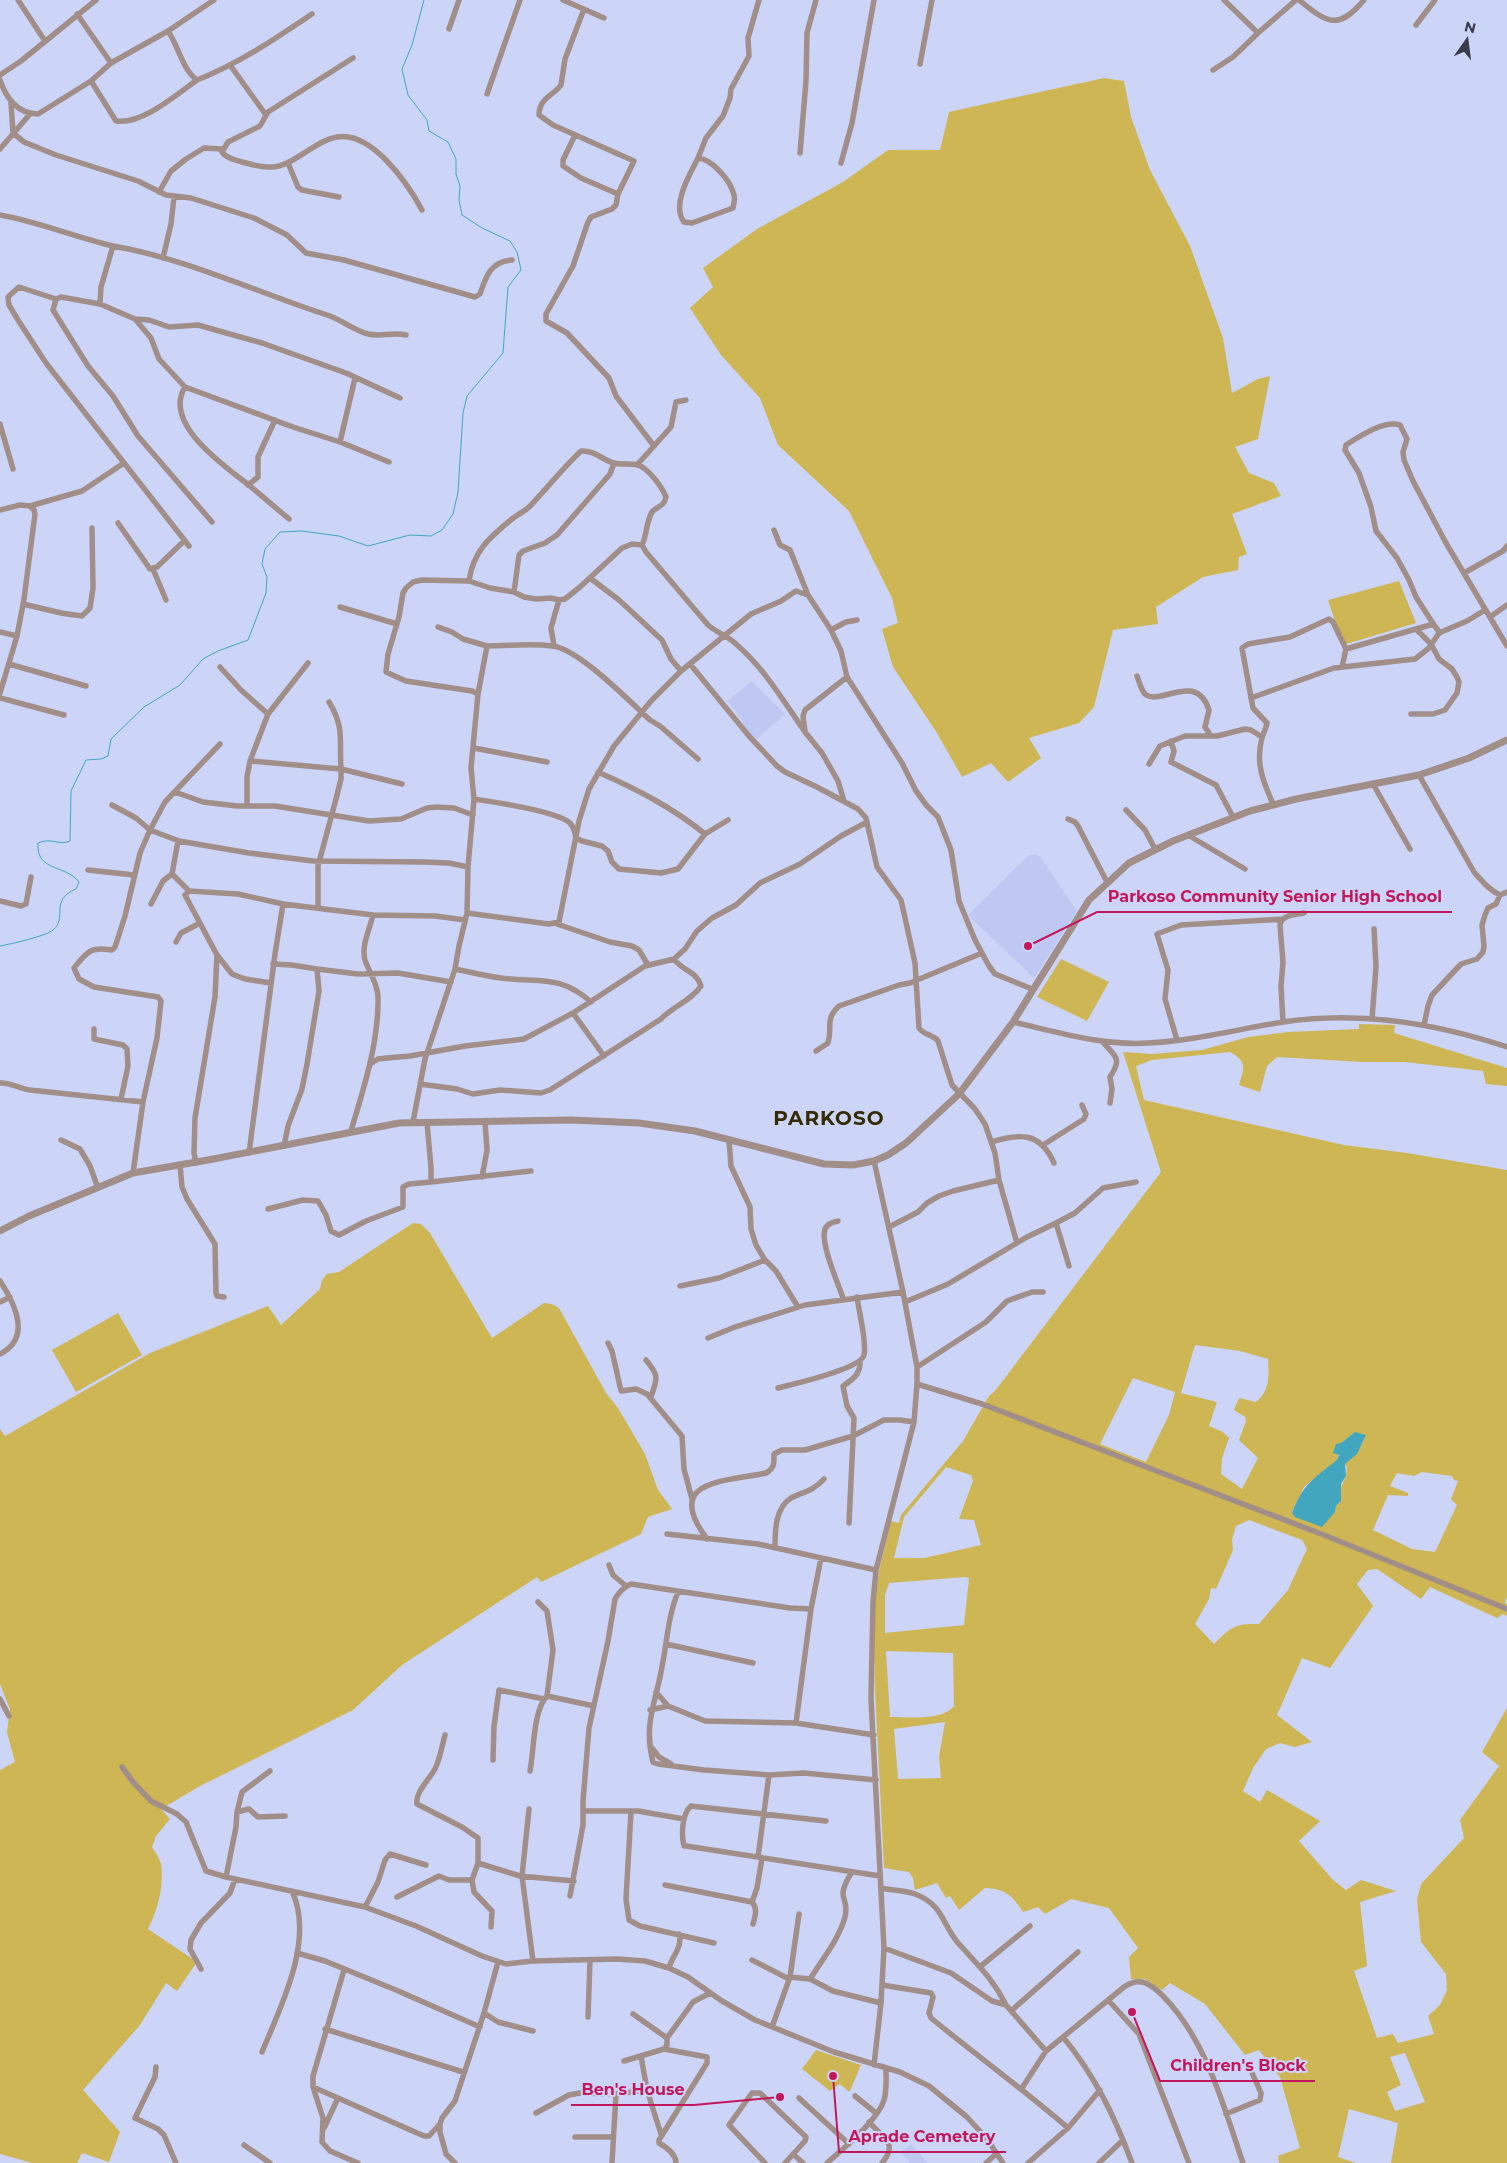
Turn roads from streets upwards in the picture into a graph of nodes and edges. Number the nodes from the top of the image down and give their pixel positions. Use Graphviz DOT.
graph roads {
  1 [pos="18,0"];
  2 [pos="96,0"];
  3 [pos="214,0"];
  4 [pos="459,0"];
  5 [pos="520,0"];
  6 [pos="563,0"];
  7 [pos="759,0"];
  8 [pos="816,0"];
  9 [pos="874,0"];
  10 [pos="932,0"];
  11 [pos="1224,0"];
  12 [pos="1298,0"];
  13 [pos="1364,0"];
  14 [pos="1435,0"];
  15 [pos="584,9"];
  16 [pos="77,14"];
  17 [pos="312,14"];
  18 [pos="604,18"];
  19 [pos="1416,25"];
  20 [pos="450,29"];
  21 [pos="168,31"];
  22 [pos="1258,33"];
  23 [pos="45,41"];
  24 [pos="353,58"];
  25 [pos="111,63"];
  26 [pos="920,64"];
  27 [pos="230,65"];
  28 [pos="1213,70"];
  29 [pos="0,75"];
  30 [pos="0,80"];
  31 [pos="197,80"];
  32 [pos="91,81"];
  33 [pos="486,94"];
  34 [pos="11,102"];
  35 [pos="30,114"];
  36 [pos="266,114"];
  37 [pos="13,133"];
  38 [pos="575,135"];
  39 [pos="0,149"];
  40 [pos="222,149"];
  41 [pos="800,153"];
  42 [pos="698,158"];
  43 [pos="288,163"];
  44 [pos="841,164"];
  45 [pos="159,192"];
  46 [pos="618,194"];
  47 [pos="174,197"];
  48 [pos="339,197"];
  49 [pos="422,210"];
  50 [pos="0,216"];
  51 [pos="113,246"];
  52 [pos="162,258"];
  53 [pos="512,260"];
  54 [pos="56,299"];
  55 [pos="100,304"];
  56 [pos="134,319"];
  57 [pos="406,335"];
  58 [pos="355,378"];
  59 [pos="184,387"];
  60 [pos="400,398"];
  61 [pos="686,400"];
  62 [pos="275,420"];
  63 [pos="0,424"];
  64 [pos="340,442"];
  65 [pos="654,446"];
  66 [pos="124,462"];
  67 [pos="389,462"];
  68 [pos="614,463"];
  69 [pos="637,465"];
  70 [pos="13,469"];
  71 [pos="248,485"];
  72 [pos="30,506"];
  73 [pos="0,510"];
  74 [pos="289,519"];
  75 [pos="212,522"];
  76 [pos="118,523"];
  77 [pos="92,528"];
  78 [pos="774,530"];
  79 [pos="642,545"];
  80 [pos="1507,546"];
  81 [pos="153,569"];
  82 [pos="1464,573"];
  83 [pos="590,578"];
  84 [pos="469,580"];
  85 [pos="803,581"];
  86 [pos="796,591"];
  87 [pos="514,592"];
  88 [pos="808,594"];
  89 [pos="166,600"];
  90 [pos="559,600"];
  91 [pos="23,604"];
  92 [pos="1507,605"];
  93 [pos="340,607"];
  94 [pos="1485,610"];
  95 [pos="1490,617"];
  96 [pos="857,620"];
  97 [pos="397,624"];
  98 [pos="1434,625"];
  99 [pos="438,627"];
  100 [pos="1416,629"];
  101 [pos="831,630"];
  102 [pos="0,632"];
  103 [pos="1440,633"];
  104 [pos="17,636"];
  105 [pos="724,637"];
  106 [pos="1432,645"];
  107 [pos="487,646"];
  108 [pos="554,646"];
  109 [pos="1507,646"];
  110 [pos="1346,649"];
  111 [pos="308,663"];
  112 [pos="9,664"];
  113 [pos="690,664"];
  114 [pos="220,667"];
  115 [pos="1342,667"];
  116 [pos="680,671"];
  117 [pos="1138,676"];
  118 [pos="847,678"];
  119 [pos="86,686"];
  120 [pos="0,693"];
  121 [pos="478,694"];
  122 [pos="0,698"];
  123 [pos="1251,698"];
  124 [pos="329,702"];
  125 [pos="268,714"];
  126 [pos="642,714"];
  127 [pos="1411,714"];
  128 [pos="64,715"];
  129 [pos="805,732"];
  130 [pos="1211,736"];
  131 [pos="1262,737"];
  132 [pos="1507,740"];
  133 [pos="1171,741"];
  134 [pos="220,744"];
  135 [pos="474,748"];
  136 [pos="698,758"];
  137 [pos="250,761"];
  138 [pos="548,762"];
  139 [pos="1149,764"];
  140 [pos="341,769"];
  141 [pos="598,772"];
  142 [pos="1419,775"];
  143 [pos="402,784"];
  144 [pos="1373,784"];
  145 [pos="174,792"];
  146 [pos="474,799"];
  147 [pos="844,802"];
  148 [pos="1273,804"];
  149 [pos="112,805"];
  150 [pos="247,806"];
  151 [pos="1126,810"];
  152 [pos="331,815"];
  153 [pos="472,816"];
  154 [pos="1233,817"];
  155 [pos="1068,818"];
  156 [pos="728,820"];
  157 [pos="867,822"];
  158 [pos="150,830"];
  159 [pos="705,834"];
  160 [pos="1188,835"];
  161 [pos="576,838"];
  162 [pos="178,841"];
  163 [pos="1155,849"];
  164 [pos="1410,850"];
  165 [pos="319,861"];
  166 [pos="468,867"];
  167 [pos="1245,869"];
  168 [pos="88,870"];
  169 [pos="172,874"];
  170 [pos="134,875"];
  171 [pos="31,877"];
  172 [pos="1107,882"];
  173 [pos="189,891"];
  174 [pos="1507,892"];
  175 [pos="1500,895"];
  176 [pos="0,901"];
  177 [pos="151,904"];
  178 [pos="283,904"];
  179 [pos="318,908"];
  180 [pos="467,913"];
  181 [pos="1304,913"];
  182 [pos="374,915"];
  183 [pos="1283,919"];
  184 [pos="465,920"];
  185 [pos="200,923"];
  186 [pos="554,923"];
  187 [pos="1374,929"];
  188 [pos="176,942"];
  189 [pos="982,953"];
  190 [pos="217,955"];
  191 [pos="674,959"];
  192 [pos="273,964"];
  193 [pos="648,965"];
  194 [pos="317,969"];
  195 [pos="455,969"];
  196 [pos="371,974"];
  197 [pos="917,980"];
  198 [pos="451,982"];
  199 [pos="271,983"];
  200 [pos="1032,989"];
  201 [pos="591,1002"];
  202 [pos="573,1013"];
  203 [pos="1372,1019"];
  204 [pos="1013,1022"];
  205 [pos="1283,1022"];
  206 [pos="1424,1025"];
  207 [pos="94,1029"];
  208 [pos="1177,1040"];
  209 [pos="1102,1041"];
  210 [pos="1507,1047"];
  211 [pos="816,1051"];
  212 [pos="427,1053"];
  213 [pos="604,1056"];
  214 [pos="370,1064"];
  215 [pos="0,1083"];
  216 [pos="420,1084"];
  217 [pos="959,1094"];
  218 [pos="121,1100"];
  219 [pos="143,1102"];
  220 [pos="1110,1103"];
  221 [pos="1082,1105"];
  222 [pos="413,1122"];
  223 [pos="427,1122"];
  224 [pos="485,1122"];
  225 [pos="352,1131"];
  226 [pos="61,1140"];
  227 [pos="729,1140"];
  228 [pos="991,1142"];
  229 [pos="1043,1145"];
  230 [pos="284,1146"];
  231 [pos="249,1153"];
  232 [pos="874,1161"];
  233 [pos="196,1163"];
  234 [pos="1054,1163"];
  235 [pos="180,1165"];
  236 [pos="531,1171"];
  237 [pos="133,1173"];
  238 [pos="482,1177"];
  239 [pos="999,1180"];
  240 [pos="431,1182"];
  241 [pos="1136,1182"];
  242 [pos="98,1188"];
  243 [pos="268,1209"];
  244 [pos="838,1221"];
  245 [pos="1056,1223"];
  246 [pos="889,1228"];
  247 [pos="0,1231"];
  248 [pos="1017,1243"];
  249 [pos="765,1260"];
  250 [pos="1070,1266"];
  251 [pos="0,1281"];
  252 [pos="680,1286"];
  253 [pos="903,1292"];
  254 [pos="1042,1292"];
  255 [pos="10,1297"];
  256 [pos="224,1297"];
  257 [pos="857,1297"];
  258 [pos="843,1298"];
  259 [pos="0,1302"];
  260 [pos="905,1302"];
  261 [pos="798,1307"];
  262 [pos="708,1338"];
  263 [pos="608,1343"];
  264 [pos="0,1354"];
  265 [pos="646,1360"];
  266 [pos="860,1361"];
  267 [pos="917,1366"];
  268 [pos="917,1384"];
  269 [pos="778,1388"];
  270 [pos="651,1397"];
  271 [pos="914,1422"];
  272 [pos="854,1436"];
  273 [pos="824,1478"];
  274 [pos="692,1499"];
  275 [pos="848,1523"];
  276 [pos="667,1534"];
  277 [pos="707,1539"];
  278 [pos="775,1548"];
  279 [pos="821,1558"];
  280 [pos="609,1566"];
  281 [pos="876,1570"];
  282 [pos="626,1586"];
  283 [pos="678,1592"];
  284 [pos="538,1602"];
  285 [pos="811,1609"];
  286 [pos="1507,1609"];
  287 [pos="666,1644"];
  288 [pos="752,1663"];
  289 [pos="656,1692"];
  290 [pos="545,1698"];
  291 [pos="0,1699"];
  292 [pos="594,1706"];
  293 [pos="668,1706"];
  294 [pos="650,1710"];
  295 [pos="9,1716"];
  296 [pos="796,1724"];
  297 [pos="445,1735"];
  298 [pos="874,1735"];
  299 [pos="493,1760"];
  300 [pos="122,1767"];
  301 [pos="270,1771"];
  302 [pos="530,1771"];
  303 [pos="769,1774"];
  304 [pos="876,1780"];
  305 [pos="529,1809"];
  306 [pos="583,1811"];
  307 [pos="237,1812"];
  308 [pos="631,1812"];
  309 [pos="762,1814"];
  310 [pos="285,1816"];
  311 [pos="684,1819"];
  312 [pos="826,1821"];
  313 [pos="760,1858"];
  314 [pos="478,1863"];
  315 [pos="426,1865"];
  316 [pos="852,1872"];
  317 [pos="226,1876"];
  318 [pos="522,1876"];
  319 [pos="880,1876"];
  320 [pos="236,1879"];
  321 [pos="472,1880"];
  322 [pos="574,1881"];
  323 [pos="665,1885"];
  324 [pos="881,1888"];
  325 [pos="292,1891"];
  326 [pos="570,1896"];
  327 [pos="397,1897"];
  328 [pos="752,1902"];
  329 [pos="365,1907"];
  330 [pos="799,1914"];
  331 [pos="754,1924"];
  332 [pos="1030,1926"];
  333 [pos="491,1927"];
  334 [pos="680,1934"];
  335 [pos="714,1942"];
  336 [pos="884,1948"];
  337 [pos="1078,1952"];
  338 [pos="297,1953"];
  339 [pos="590,1960"];
  340 [pos="752,1960"];
  341 [pos="533,1961"];
  342 [pos="498,1962"];
  343 [pos="981,1966"];
  344 [pos="669,1968"];
  345 [pos="201,1970"];
  346 [pos="344,1970"];
  347 [pos="790,1978"];
  348 [pos="810,1980"];
  349 [pos="882,1985"];
  350 [pos="710,1993"];
  351 [pos="1109,2000"];
  352 [pos="881,2003"];
  353 [pos="1006,2004"];
  354 [pos="1012,2010"];
  355 [pos="484,2013"];
  356 [pos="633,2014"];
  357 [pos="588,2017"];
  358 [pos="492,2020"];
  359 [pos="481,2024"];
  360 [pos="772,2027"];
  361 [pos="325,2029"];
  362 [pos="533,2031"];
  363 [pos="1063,2036"];
  364 [pos="667,2038"];
  365 [pos="664,2049"];
  366 [pos="1046,2051"];
  367 [pos="262,2052"];
  368 [pos="641,2056"];
  369 [pos="624,2061"];
  370 [pos="874,2065"];
  371 [pos="1249,2066"];
  372 [pos="156,2067"];
  373 [pos="886,2069"];
  374 [pos="463,2072"];
  375 [pos="313,2087"];
  376 [pos="1022,2088"];
  377 [pos="646,2090"];
  378 [pos="1100,2090"];
  379 [pos="616,2094"];
  380 [pos="855,2096"];
  381 [pos="338,2098"];
  382 [pos="799,2098"];
  383 [pos="536,2113"];
  384 [pos="876,2113"];
  385 [pos="1226,2114"];
  386 [pos="869,2122"];
  387 [pos="440,2124"];
  388 [pos="1068,2128"];
  389 [pos="323,2129"];
  390 [pos="661,2134"];
  391 [pos="575,2137"];
  392 [pos="612,2138"];
  393 [pos="1123,2140"];
  394 [pos="849,2144"];
  395 [pos="244,2145"];
  396 [pos="793,2154"];
  397 [pos="996,2154"];
  398 [pos="176,2163"];
  399 [pos="270,2163"];
  400 [pos="358,2163"];
  401 [pos="455,2163"];
  402 [pos="612,2163"];
  403 [pos="676,2163"];
  404 [pos="765,2163"];
  405 [pos="785,2163"];
  406 [pos="803,2163"];
  407 [pos="827,2163"];
  408 [pos="882,2163"];
  409 [pos="986,2163"];
  410 [pos="1003,2163"];
  411 [pos="1028,2163"];
  412 [pos="1099,2163"];
  413 [pos="1132,2163"];
  414 [pos="1189,2163"];
  415 [pos="1243,2163"];
  1 -- 23 [label="street"];
  2 -- 16 [label="street"];
  3 -- 21 [label="street"];
  4 -- 20 [label="street"];
  5 -- 33 [label="street"];
  6 -- 15 [label="street"];
  7 -- 42 [label="street"];
  8 -- 41 [label="street"];
  9 -- 44 [label="street"];
  10 -- 26 [label="street"];
  11 -- 22 [label="street"];
  12 -- 13 [label="street"];
  12 -- 22 [label="street"];
  14 -- 19 [label="street"];
  15 -- 18 [label="street"];
  15 -- 38 [label="street"];
  16 -- 23 [label="street"];
  16 -- 25 [label="street"];
  17 -- 27 [label="street"];
  21 -- 25 [label="street"];
  21 -- 31 [label="street"];
  22 -- 28 [label="street"];
  23 -- 29 [label="street"];
  24 -- 36 [label="street"];
  25 -- 32 [label="street"];
  27 -- 31 [label="street"];
  27 -- 36 [label="street"];
  30 -- 34 [label="street"];
  31 -- 32 [label="street"];
  32 -- 35 [label="street"];
  34 -- 35 [label="street"];
  34 -- 37 [label="street"];
  35 -- 37 [label="street"];
  36 -- 40 [label="street"];
  37 -- 39 [label="street"];
  37 -- 45 [label="street"];
  38 -- 46 [label="street"];
  38 -- 46 [label="street"];
  40 -- 43 [label="street"];
  40 -- 45 [label="street"];
  42 -- 42 [label="street"];
  43 -- 48 [label="street"];
  43 -- 49 [label="street"];
  45 -- 47 [label="street"];
  46 -- 65 [label="street"];
  47 -- 52 [label="street"];
  47 -- 53 [label="street"];
  50 -- 51 [label="street"];
  51 -- 52 [label="street"];
  51 -- 55 [label="street"];
  52 -- 57 [label="street"];
  54 -- 55 [label="street"];
  54 -- 66 [label="street"];
  54 -- 75 [label="street"];
  55 -- 56 [label="street"];
  56 -- 58 [label="street"];
  56 -- 59 [label="street"];
  58 -- 60 [label="street"];
  58 -- 64 [label="street"];
  59 -- 62 [label="street"];
  59 -- 71 [label="street"];
  61 -- 65 [label="street"];
  62 -- 64 [label="street"];
  62 -- 71 [label="street"];
  63 -- 70 [label="street"];
  64 -- 67 [label="street"];
  65 -- 69 [label="street"];
  66 -- 72 [label="street"];
  66 -- 81 [label="street"];
  68 -- 69 [label="street"];
  68 -- 84 [label="street"];
  68 -- 87 [label="street"];
  69 -- 79 [label="street"];
  71 -- 74 [label="street"];
  72 -- 73 [label="street"];
  72 -- 91 [label="street"];
  76 -- 81 [label="street"];
  77 -- 91 [label="street"];
  78 -- 85 [label="street"];
  79 -- 83 [label="street"];
  79 -- 105 [label="street"];
  80 -- 82 [label="street"];
  81 -- 89 [label="street"];
  82 -- 94 [label="street"];
  82 -- 98 [label="street"];
  83 -- 90 [label="street"];
  83 -- 116 [label="street"];
  84 -- 87 [label="street"];
  84 -- 97 [label="street"];
  85 -- 86 [label="street"];
  85 -- 88 [label="street"];
  86 -- 88 [label="street"];
  86 -- 105 [label="street"];
  87 -- 90 [label="street"];
  88 -- 101 [label="street"];
  90 -- 108 [label="street"];
  91 -- 104 [label="street"];
  92 -- 95 [label="street"];
  93 -- 97 [label="street"];
  94 -- 95 [label="street"];
  94 -- 103 [label="street"];
  95 -- 109 [label="street"];
  96 -- 101 [label="street"];
  97 -- 121 [label="street"];
  98 -- 100 [label="street"];
  98 -- 103 [label="street"];
  99 -- 107 [label="street"];
  100 -- 106 [label="street"];
  100 -- 110 [label="street"];
  101 -- 118 [label="street"];
  102 -- 104 [label="street"];
  103 -- 106 [label="street"];
  104 -- 112 [label="street"];
  105 -- 113 [label="street"];
  105 -- 129 [label="street"];
  106 -- 115 [label="street"];
  106 -- 127 [label="street"];
  107 -- 108 [label="street"];
  107 -- 121 [label="street"];
  108 -- 126 [label="street"];
  110 -- 115 [label="street"];
  110 -- 123 [label="street"];
  111 -- 125 [label="street"];
  112 -- 119 [label="street"];
  112 -- 120 [label="street"];
  113 -- 116 [label="street"];
  113 -- 147 [label="street"];
  114 -- 125 [label="street"];
  115 -- 123 [label="street"];
  116 -- 126 [label="street"];
  117 -- 130 [label="street"];
  118 -- 129 [label="street"];
  118 -- 189 [label="street"];
  121 -- 135 [label="street"];
  122 -- 128 [label="street"];
  123 -- 131 [label="street"];
  124 -- 140 [label="street"];
  125 -- 137 [label="street"];
  126 -- 136 [label="street"];
  126 -- 141 [label="street"];
  129 -- 147 [label="street"];
  130 -- 131 [label="street"];
  130 -- 133 [label="street"];
  131 -- 148 [label="street"];
  132 -- 142 [label="street"];
  133 -- 139 [label="street"];
  133 -- 154 [label="street"];
  134 -- 145 [label="street"];
  135 -- 138 [label="street"];
  135 -- 146 [label="street"];
  137 -- 140 [label="street"];
  137 -- 150 [label="street"];
  140 -- 143 [label="street"];
  140 -- 152 [label="street"];
  141 -- 159 [label="street"];
  141 -- 161 [label="street"];
  142 -- 144 [label="street"];
  142 -- 175 [label="street"];
  144 -- 148 [label="street"];
  144 -- 164 [label="street"];
  145 -- 150 [label="street"];
  145 -- 158 [label="street"];
  146 -- 153 [label="street"];
  146 -- 161 [label="street"];
  147 -- 157 [label="street"];
  148 -- 154 [label="street"];
  149 -- 158 [label="street"];
  150 -- 152 [label="street"];
  151 -- 163 [label="street"];
  152 -- 153 [label="street"];
  152 -- 165 [label="street"];
  153 -- 166 [label="street"];
  154 -- 160 [label="street"];
  155 -- 172 [label="street"];
  156 -- 159 [label="street"];
  157 -- 191 [label="street"];
  157 -- 197 [label="street"];
  158 -- 162 [label="street"];
  158 -- 170 [label="street"];
  159 -- 161 [label="street"];
  160 -- 163 [label="street"];
  160 -- 167 [label="street"];
  161 -- 186 [label="street"];
  162 -- 165 [label="street"];
  162 -- 169 [label="street"];
  163 -- 172 [label="street"];
  165 -- 166 [label="street"];
  165 -- 179 [label="street"];
  166 -- 180 [label="street"];
  168 -- 170 [label="street"];
  169 -- 173 [label="street"];
  169 -- 177 [label="street"];
  170 -- 219 [label="street"];
  171 -- 176 [label="street"];
  172 -- 200 [label="street"];
  173 -- 178 [label="street"];
  173 -- 185 [label="street"];
  174 -- 175 [label="street"];
  175 -- 206 [label="street"];
  178 -- 179 [label="street"];
  178 -- 192 [label="street"];
  179 -- 182 [label="street"];
  180 -- 184 [label="street"];
  180 -- 186 [label="street"];
  181 -- 183 [label="street"];
  182 -- 184 [label="street"];
  182 -- 196 [label="street"];
  183 -- 205 [label="street"];
  183 -- 208 [label="street"];
  184 -- 195 [label="street"];
  185 -- 188 [label="street"];
  185 -- 190 [label="street"];
  186 -- 193 [label="street"];
  187 -- 203 [label="street"];
  189 -- 197 [label="street"];
  189 -- 200 [label="street"];
  190 -- 199 [label="street"];
  190 -- 233 [label="street"];
  191 -- 193 [label="street"];
  191 -- 213 [label="street"];
  192 -- 194 [label="street"];
  192 -- 199 [label="street"];
  193 -- 201 [label="street"];
  194 -- 196 [label="street"];
  194 -- 230 [label="street"];
  195 -- 198 [label="street"];
  195 -- 201 [label="street"];
  196 -- 198 [label="street"];
  196 -- 214 [label="street"];
  197 -- 211 [label="street"];
  197 -- 217 [label="street"];
  198 -- 212 [label="street"];
  199 -- 231 [label="street"];
  200 -- 204 [label="street"];
  201 -- 202 [label="street"];
  202 -- 212 [label="street"];
  202 -- 213 [label="street"];
  203 -- 205 [label="street"];
  203 -- 206 [label="street"];
  204 -- 209 [label="street"];
  204 -- 217 [label="street"];
  205 -- 208 [label="street"];
  206 -- 210 [label="street"];
  207 -- 218 [label="street"];
  208 -- 209 [label="street"];
  209 -- 220 [label="street"];
  212 -- 214 [label="street"];
  212 -- 216 [label="street"];
  213 -- 216 [label="street"];
  214 -- 225 [label="street"];
  215 -- 218 [label="street"];
  216 -- 222 [label="street"];
  217 -- 228 [label="street"];
  217 -- 232 [label="street"];
  218 -- 219 [label="street"];
  219 -- 237 [label="street"];
  221 -- 229 [label="street"];
  222 -- 223 [label="street"];
  222 -- 225 [label="street"];
  223 -- 224 [label="street"];
  223 -- 240 [label="street"];
  224 -- 227 [label="street"];
  224 -- 238 [label="street"];
  225 -- 230 [label="street"];
  226 -- 242 [label="street"];
  227 -- 232 [label="street"];
  227 -- 249 [label="street"];
  228 -- 229 [label="street"];
  228 -- 239 [label="street"];
  229 -- 234 [label="street"];
  230 -- 231 [label="street"];
  231 -- 233 [label="street"];
  232 -- 246 [label="street"];
  233 -- 235 [label="street"];
  235 -- 237 [label="street"];
  235 -- 256 [label="street"];
  236 -- 238 [label="street"];
  237 -- 242 [label="street"];
  238 -- 240 [label="street"];
  239 -- 246 [label="street"];
  239 -- 248 [label="street"];
  240 -- 243 [label="street"];
  241 -- 245 [label="street"];
  242 -- 247 [label="street"];
  244 -- 258 [label="street"];
  245 -- 248 [label="street"];
  245 -- 250 [label="street"];
  246 -- 253 [label="street"];
  248 -- 260 [label="street"];
  249 -- 252 [label="street"];
  249 -- 261 [label="street"];
  251 -- 255 [label="street"];
  253 -- 257 [label="street"];
  253 -- 260 [label="street"];
  254 -- 267 [label="street"];
  255 -- 259 [label="street"];
  255 -- 264 [label="street"];
  257 -- 258 [label="street"];
  257 -- 266 [label="street"];
  258 -- 261 [label="street"];
  260 -- 267 [label="street"];
  261 -- 262 [label="street"];
  263 -- 270 [label="street"];
  265 -- 270 [label="street"];
  266 -- 269 [label="street"];
  266 -- 272 [label="street"];
  267 -- 268 [label="street"];
  268 -- 271 [label="street"];
  268 -- 286 [label="street"];
  270 -- 274 [label="street"];
  271 -- 272 [label="street"];
  271 -- 281 [label="street"];
  272 -- 274 [label="street"];
  272 -- 275 [label="street"];
  273 -- 278 [label="street"];
  274 -- 277 [label="street"];
  276 -- 277 [label="street"];
  277 -- 278 [label="street"];
  278 -- 279 [label="street"];
  279 -- 281 [label="street"];
  279 -- 285 [label="street"];
  280 -- 282 [label="street"];
  281 -- 298 [label="street"];
  282 -- 283 [label="street"];
  282 -- 292 [label="street"];
  283 -- 285 [label="street"];
  283 -- 287 [label="street"];
  284 -- 290 [label="street"];
  285 -- 296 [label="street"];
  287 -- 288 [label="street"];
  287 -- 289 [label="street"];
  289 -- 293 [label="street"];
  289 -- 294 [label="street"];
  290 -- 292 [label="street"];
  290 -- 299 [label="street"];
  290 -- 302 [label="street"];
  291 -- 295 [label="street"];
  292 -- 306 [label="street"];
  293 -- 294 [label="street"];
  293 -- 296 [label="street"];
  294 -- 303 [label="street"];
  296 -- 298 [label="street"];
  297 -- 314 [label="street"];
  298 -- 304 [label="street"];
  300 -- 317 [label="street"];
  301 -- 307 [label="street"];
  303 -- 304 [label="street"];
  303 -- 309 [label="street"];
  304 -- 319 [label="street"];
  305 -- 318 [label="street"];
  306 -- 308 [label="street"];
  306 -- 322 [label="street"];
  307 -- 310 [label="street"];
  307 -- 317 [label="street"];
  308 -- 311 [label="street"];
  308 -- 334 [label="street"];
  309 -- 311 [label="street"];
  309 -- 312 [label="street"];
  309 -- 313 [label="street"];
  311 -- 313 [label="street"];
  313 -- 316 [label="street"];
  313 -- 328 [label="street"];
  314 -- 318 [label="street"];
  314 -- 321 [label="street"];
  315 -- 329 [label="street"];
  316 -- 319 [label="street"];
  316 -- 348 [label="street"];
  317 -- 320 [label="street"];
  318 -- 322 [label="street"];
  318 -- 341 [label="street"];
  319 -- 324 [label="street"];
  320 -- 325 [label="street"];
  320 -- 345 [label="street"];
  321 -- 327 [label="street"];
  321 -- 333 [label="street"];
  322 -- 326 [label="street"];
  323 -- 328 [label="street"];
  324 -- 336 [label="street"];
  324 -- 343 [label="street"];
  325 -- 329 [label="street"];
  325 -- 338 [label="street"];
  328 -- 331 [label="street"];
  329 -- 342 [label="street"];
  330 -- 347 [label="street"];
  332 -- 343 [label="street"];
  334 -- 335 [label="street"];
  334 -- 344 [label="street"];
  336 -- 349 [label="street"];
  336 -- 353 [label="street"];
  337 -- 354 [label="street"];
  338 -- 346 [label="street"];
  338 -- 367 [label="street"];
  339 -- 341 [label="street"];
  339 -- 344 [label="street"];
  339 -- 357 [label="street"];
  340 -- 347 [label="street"];
  341 -- 342 [label="street"];
  342 -- 355 [label="street"];
  343 -- 353 [label="street"];
  344 -- 350 [label="street"];
  346 -- 359 [label="street"];
  346 -- 361 [label="street"];
  347 -- 348 [label="street"];
  347 -- 360 [label="street"];
  348 -- 352 [label="street"];
  349 -- 352 [label="street"];
  349 -- 376 [label="street"];
  350 -- 360 [label="street"];
  350 -- 364 [label="street"];
  351 -- 363 [label="street"];
  351 -- 385 [label="street"];
  351 -- 414 [label="street"];
  352 -- 370 [label="street"];
  353 -- 354 [label="street"];
  354 -- 366 [label="street"];
  355 -- 358 [label="street"];
  355 -- 359 [label="street"];
  356 -- 364 [label="street"];
  358 -- 359 [label="street"];
  358 -- 362 [label="street"];
  359 -- 374 [label="street"];
  360 -- 370 [label="street"];
  361 -- 374 [label="street"];
  361 -- 375 [label="street"];
  363 -- 366 [label="street"];
  363 -- 378 [label="street"];
  364 -- 365 [label="street"];
  365 -- 368 [label="street"];
  365 -- 390 [label="street"];
  366 -- 376 [label="street"];
  368 -- 369 [label="street"];
  368 -- 377 [label="street"];
  370 -- 373 [label="street"];
  371 -- 385 [label="street"];
  372 -- 398 [label="street"];
  373 -- 384 [label="street"];
  373 -- 397 [label="street"];
  374 -- 387 [label="street"];
  375 -- 381 [label="street"];
  375 -- 389 [label="street"];
  376 -- 388 [label="street"];
  377 -- 379 [label="street"];
  377 -- 390 [label="street"];
  378 -- 388 [label="street"];
  378 -- 393 [label="street"];
  379 -- 383 [label="street"];
  379 -- 392 [label="street"];
  380 -- 384 [label="street"];
  381 -- 387 [label="street"];
  381 -- 389 [label="street"];
  382 -- 394 [label="street"];
  384 -- 386 [label="street"];
  385 -- 415 [label="street"];
  386 -- 394 [label="street"];
  386 -- 408 [label="street"];
  387 -- 401 [label="street"];
  388 -- 411 [label="street"];
  389 -- 400 [label="street"];
  390 -- 403 [label="street"];
  391 -- 392 [label="street"];
  392 -- 402 [label="street"];
  393 -- 412 [label="street"];
  393 -- 413 [label="street"];
  394 -- 407 [label="street"];
  395 -- 399 [label="street"];
  396 -- 404 [label="street"];
  396 -- 405 [label="street"];
  396 -- 406 [label="street"];
  397 -- 409 [label="street"];
  397 -- 410 [label="street"];
}
